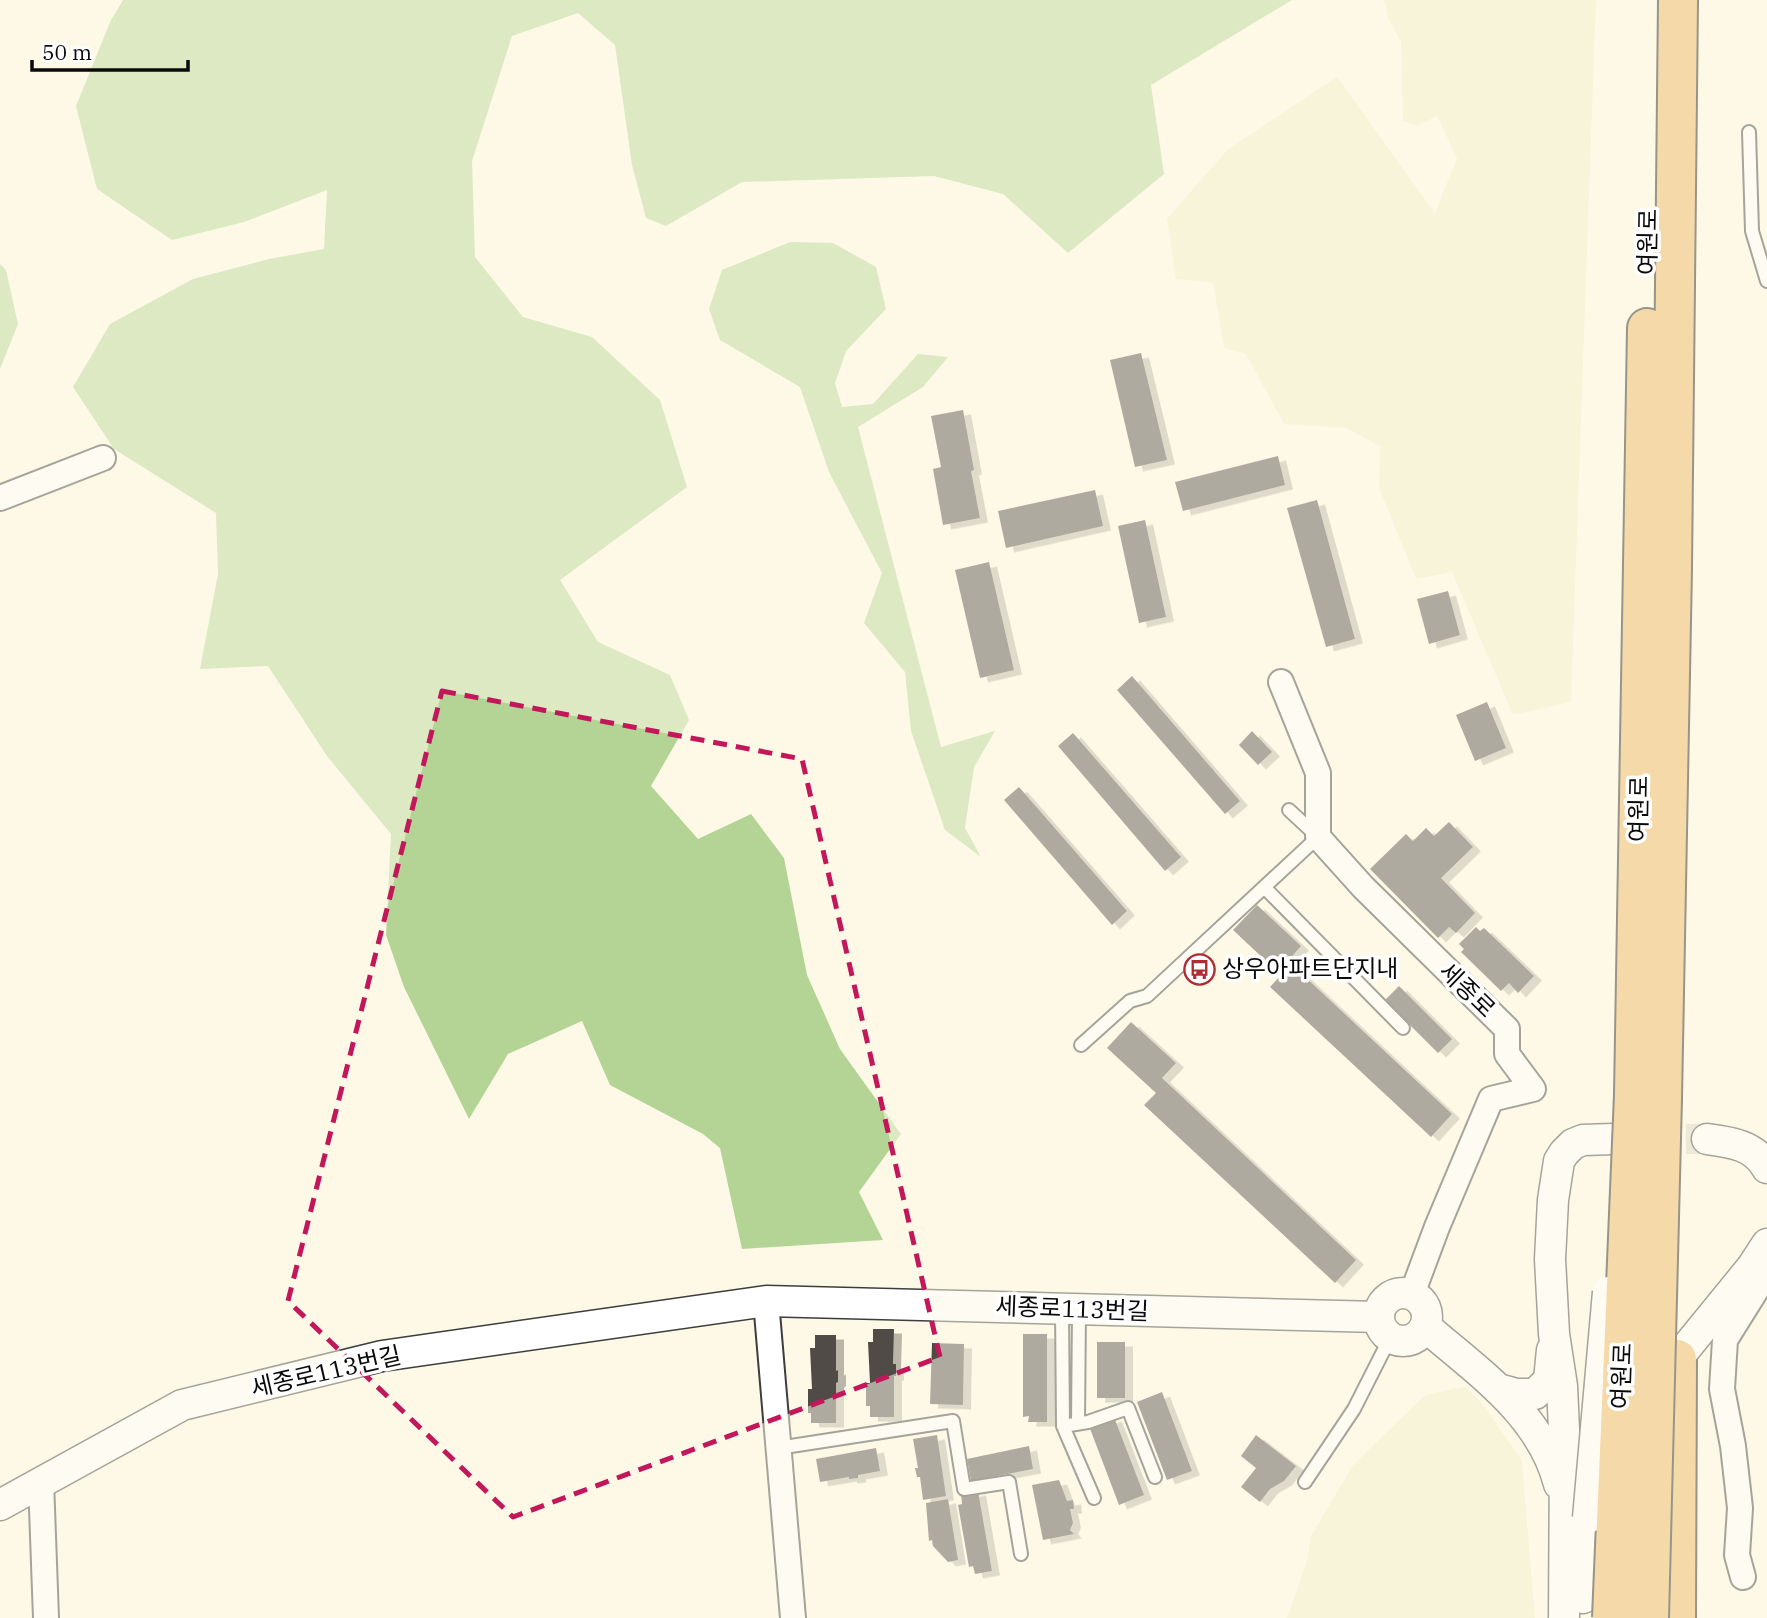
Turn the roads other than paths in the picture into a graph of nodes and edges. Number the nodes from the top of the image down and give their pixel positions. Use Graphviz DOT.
graph roads {
  1 [pos="1653,0"];
  2 [pos="1678,0"];
  3 [pos="1749,132"];
  4 [pos="1767,281"];
  5 [pos="103,458"];
  6 [pos="0,498"];
  7 [pos="1281,682"];
  8 [pos="1289,810"];
  9 [pos="1318,837"];
  10 [pos="1265,888"];
  11 [pos="1403,1028"];
  12 [pos="1081,1045"];
  13 [pos="1660,1093"];
  14 [pos="1613,1139"];
  15 [pos="1767,1142"];
  16 [pos="1767,1168"];
  17 [pos="1767,1244"];
  18 [pos="1767,1273"];
  19 [pos="1412,1294"];
  20 [pos="766,1301"];
  21 [pos="1070,1309"];
  22 [pos="1385,1327"];
  23 [pos="1426,1327"];
  24 [pos="1554,1334"];
  25 [pos="1677,1359"];
  26 [pos="1498,1389"];
  27 [pos="1078,1423"];
  28 [pos="1063,1426"];
  29 [pos="778,1448"];
  30 [pos="1155,1477"];
  31 [pos="41,1481"];
  32 [pos="1305,1482"];
  33 [pos="1094,1498"];
  34 [pos="0,1506"];
  35 [pos="1577,1515"];
  36 [pos="1021,1554"];
  37 [pos="1743,1577"];
  38 [pos="1670,1615"];
  39 [pos="46,1618"];
  40 [pos="793,1618"];
  41 [pos="1564,1618"];
  42 [pos="1582,1618"];
  43 [pos="1612,1618"];
  1 -- 13 [label="highway, 여원로"];
  2 -- 13 [label="highway, 여원로"];
  3 -- 4 [label="lane"];
  5 -- 6 [label="street"];
  7 -- 9 [label="street"];
  8 -- 9 [label="lane"];
  9 -- 10 [label="lane"];
  9 -- 19 [label="street, 세종로"];
  10 -- 11 [label="lane"];
  10 -- 12 [label="lane"];
  13 -- 25 [label="highway"];
  13 -- 35 [label="street, bridge"];
  13 -- 38 [label="highway, 여원로, bridge"];
  13 -- 43 [label="highway, 여원로, bridge"];
  14 -- 24 [label="street"];
  15 -- 16 [label="street"];
  17 -- 25 [label="street"];
  18 -- 37 [label="street"];
  19 -- 22 [label="street"];
  19 -- 23 [label="street"];
  20 -- 21 [label="street, 세종로113번길"];
  20 -- 29 [label="street"];
  20 -- 31 [label="street, 세종로113번길"];
  21 -- 22 [label="street, 세종로113번길"];
  21 -- 27 [label="lane"];
  21 -- 28 [label="lane"];
  22 -- 23 [label="street"];
  22 -- 32 [label="lane"];
  23 -- 26 [label="street"];
  24 -- 26 [label="street"];
  24 -- 35 [label="street"];
  25 -- 38 [label="highway"];
  26 -- 35 [label="street"];
  27 -- 28 [label="lane"];
  27 -- 30 [label="lane"];
  28 -- 33 [label="lane"];
  29 -- 36 [label="lane"];
  29 -- 40 [label="street"];
  31 -- 34 [label="street, 세종로113번길"];
  31 -- 39 [label="street"];
  35 -- 41 [label="street"];
  35 -- 42 [label="street"];
}
